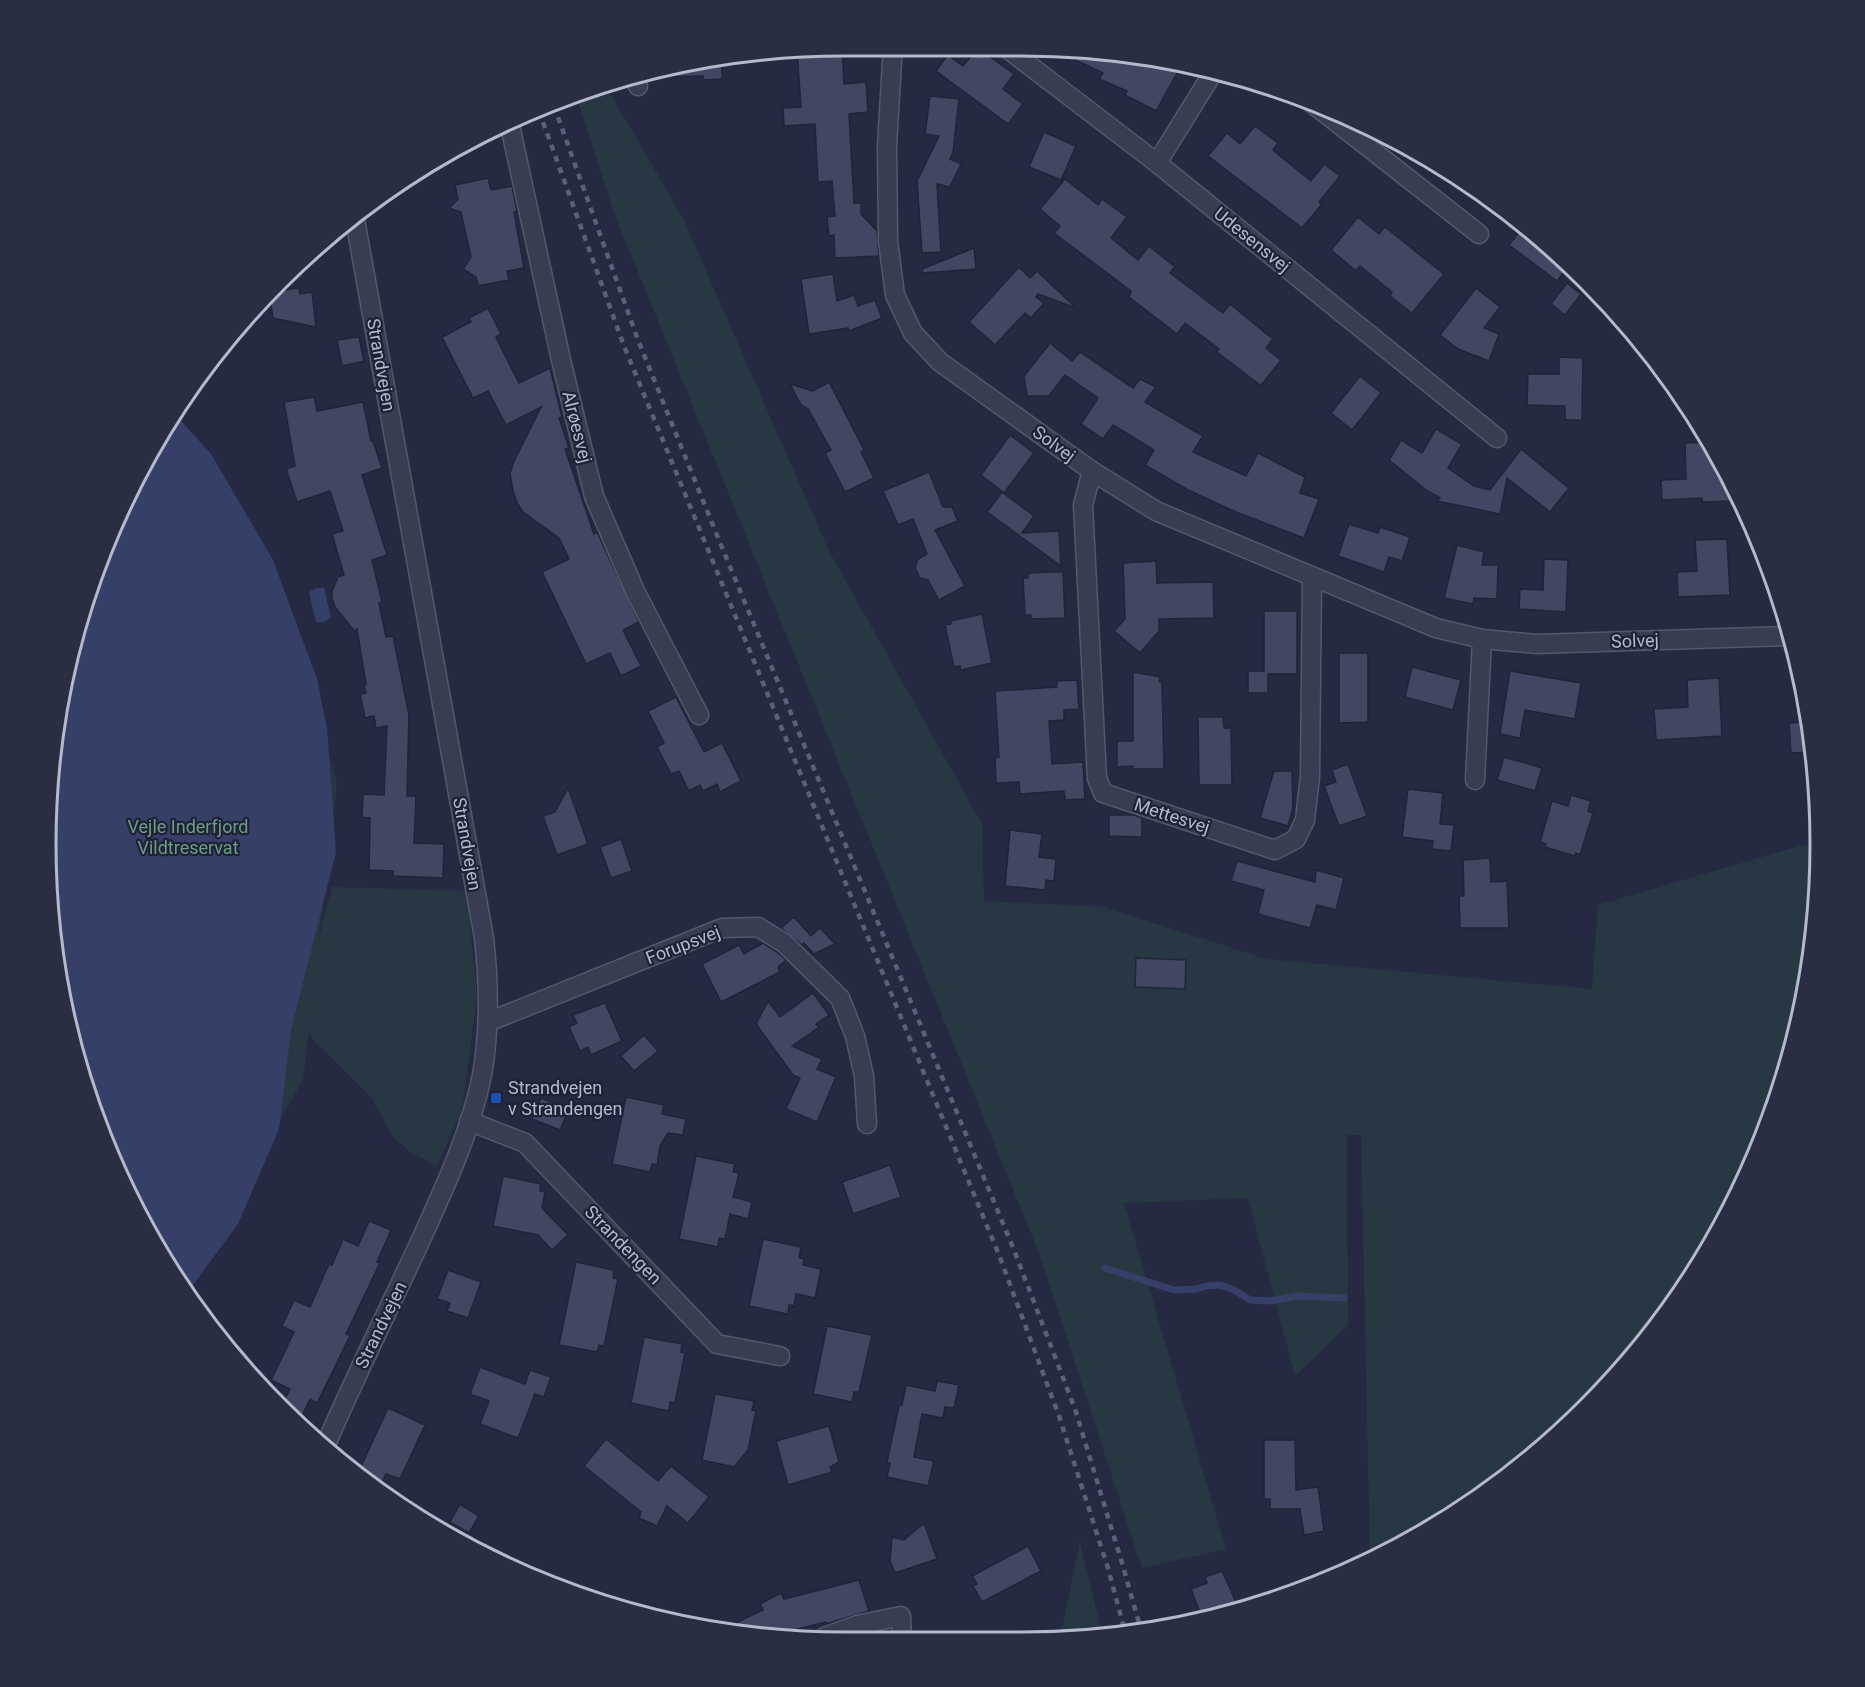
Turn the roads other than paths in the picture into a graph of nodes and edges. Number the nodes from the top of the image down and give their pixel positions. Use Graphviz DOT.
graph roads {
  1 [pos="892,56"];
  2 [pos="1017,56"];
  3 [pos="1209,79"];
  4 [pos="1333,120"];
  5 [pos="510,130"];
  6 [pos="1157,163"];
  7 [pos="356,225"];
  8 [pos="1479,234"];
  9 [pos="1497,438"];
  10 [pos="1092,471"];
  11 [pos="1312,576"];
  12 [pos="1782,636"];
  13 [pos="1482,639"];
  14 [pos="699,715"];
  15 [pos="1475,780"];
  16 [pos="488,1022"];
  17 [pos="469,1121"];
  18 [pos="867,1124"];
  19 [pos="780,1356"];
  20 [pos="328,1440"];
  21 [pos="838,1632"];
  22 [pos="902,1632"];
  1 -- 10 [label="street, Solvej"];
  2 -- 6 [label="street, Udesensvej"];
  3 -- 6 [label="street"];
  4 -- 8 [label="street"];
  5 -- 14 [label="street, Alrøesvej"];
  6 -- 9 [label="street, Udesensvej"];
  7 -- 16 [label="street, Strandvejen"];
  10 -- 11 [label="street, Solvej"];
  10 -- 11 [label="street, Mettesvej"];
  11 -- 13 [label="street, Solvej"];
  12 -- 13 [label="street, Solvej"];
  13 -- 15 [label="street"];
  16 -- 17 [label="street, Strandvejen"];
  16 -- 18 [label="street, Forupsvej"];
  17 -- 19 [label="street, Strandengen"];
  17 -- 20 [label="street, Strandvejen"];
  21 -- 22 [label="street"];
}
